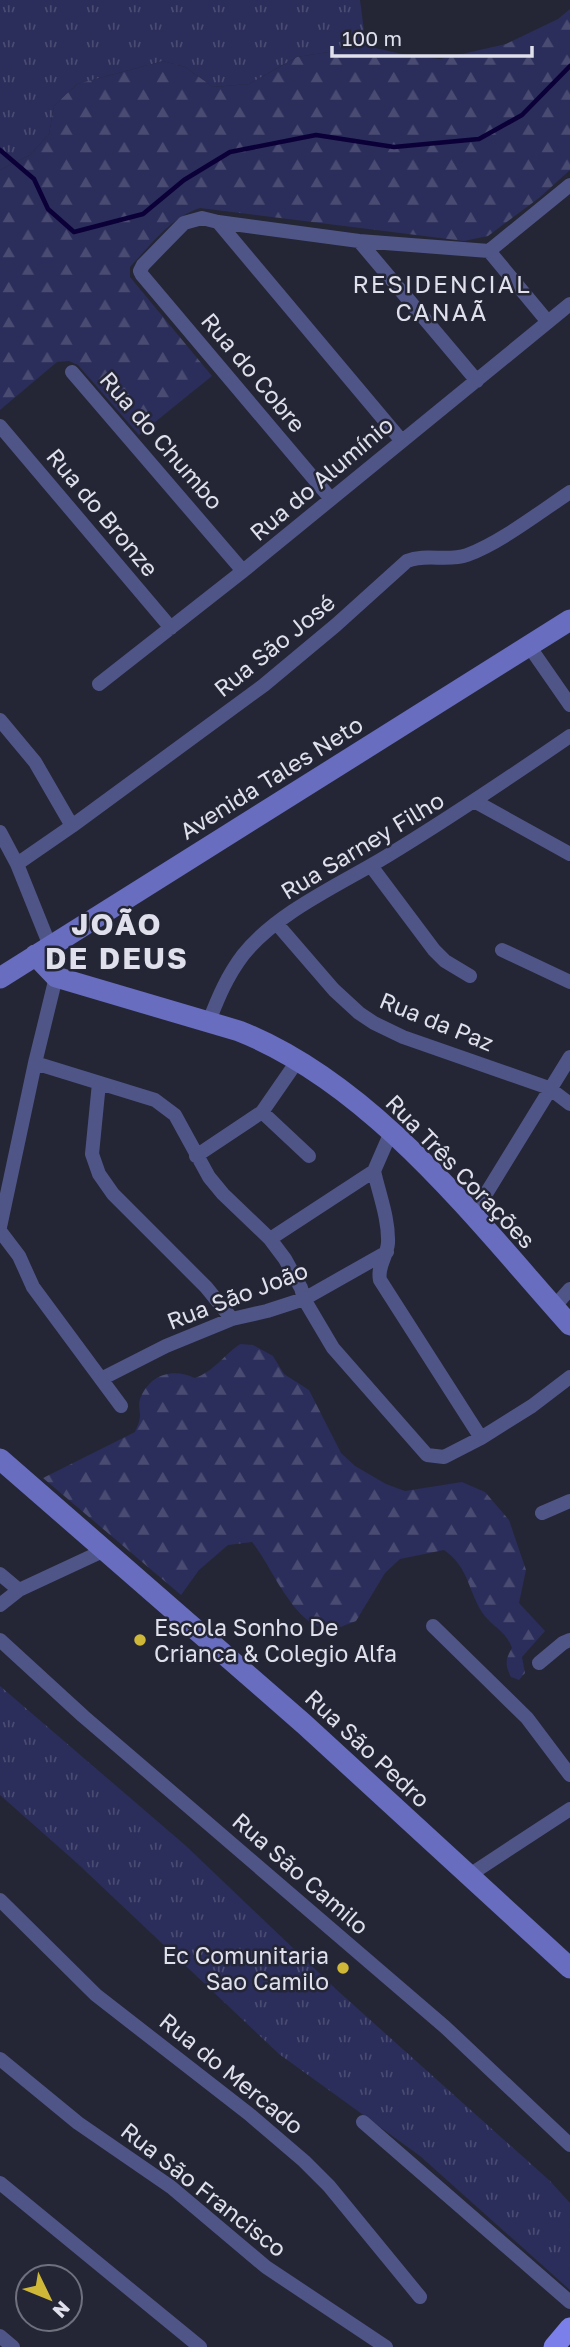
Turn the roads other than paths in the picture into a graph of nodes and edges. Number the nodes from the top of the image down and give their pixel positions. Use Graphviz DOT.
graph roads {
  1 [pos="570,185"];
  2 [pos="218,222"];
  3 [pos="359,241"];
  4 [pos="489,251"];
  5 [pos="570,303"];
  6 [pos="548,322"];
  7 [pos="72,372"];
  8 [pos="477,381"];
  9 [pos="0,426"];
  10 [pos="401,440"];
  11 [pos="570,492"];
  12 [pos="331,499"];
  13 [pos="243,571"];
  14 [pos="570,620"];
  15 [pos="171,628"];
  16 [pos="529,646"];
  17 [pos="99,684"];
  18 [pos="570,705"];
  19 [pos="0,720"];
  20 [pos="570,736"];
  21 [pos="475,802"];
  22 [pos="72,826"];
  23 [pos="0,832"];
  24 [pos="570,854"];
  25 [pos="17,864"];
  26 [pos="371,866"];
  27 [pos="277,924"];
  28 [pos="502,950"];
  29 [pos="43,951"];
  30 [pos="470,976"];
  31 [pos="56,977"];
  32 [pos="0,978"];
  33 [pos="570,982"];
  34 [pos="209,1021"];
  35 [pos="570,1057"];
  36 [pos="298,1060"];
  37 [pos="35,1063"];
  38 [pos="99,1083"];
  39 [pos="549,1088"];
  40 [pos="570,1104"];
  41 [pos="262,1112"];
  42 [pos="391,1132"];
  43 [pos="196,1156"];
  44 [pos="309,1156"];
  45 [pos="374,1171"];
  46 [pos="473,1215"];
  47 [pos="0,1229"];
  48 [pos="270,1239"];
  49 [pos="387,1252"];
  50 [pos="570,1289"];
  51 [pos="304,1298"];
  52 [pos="554,1307"];
  53 [pos="232,1319"];
  54 [pos="570,1325"];
  55 [pos="570,1377"];
  56 [pos="101,1379"];
  57 [pos="121,1406"];
  58 [pos="481,1438"];
  59 [pos="0,1459"];
  60 [pos="570,1501"];
  61 [pos="542,1513"];
  62 [pos="105,1550"];
  63 [pos="0,1574"];
  64 [pos="19,1590"];
  65 [pos="0,1605"];
  66 [pos="433,1626"];
  67 [pos="0,1640"];
  68 [pos="570,1640"];
  69 [pos="539,1663"];
  70 [pos="570,1775"];
  71 [pos="570,1809"];
  72 [pos="468,1876"];
  73 [pos="0,1900"];
  74 [pos="570,1968"];
  75 [pos="0,2059"];
  76 [pos="363,2122"];
  77 [pos="570,2145"];
  78 [pos="0,2183"];
  79 [pos="420,2297"];
  80 [pos="570,2302"];
  81 [pos="570,2328"];
  82 [pos="0,2336"];
  83 [pos="13,2347"];
  84 [pos="200,2347"];
  85 [pos="386,2347"];
  86 [pos="554,2347"];
  1 -- 4 [label="street"];
  2 -- 3 [label="street"];
  2 -- 10 [label="street"];
  2 -- 12 [label="street, Rua do Cobre"];
  3 -- 4 [label="street"];
  3 -- 8 [label="street"];
  4 -- 6 [label="street"];
  5 -- 6 [label="street, Rua do Alumínio"];
  6 -- 8 [label="street, Rua do Alumínio"];
  7 -- 13 [label="street, Rua do Chumbo"];
  8 -- 10 [label="street, Rua do Alumínio"];
  9 -- 15 [label="street, Rua do Bronze"];
  10 -- 12 [label="street, Rua do Alumínio"];
  11 -- 22 [label="street, Rua São José"];
  12 -- 13 [label="street, Rua do Alumínio"];
  13 -- 15 [label="street, Rua do Alumínio"];
  14 -- 16 [label="street, Avenida Tales Neto"];
  15 -- 17 [label="street, Rua do Alumínio"];
  16 -- 18 [label="street"];
  16 -- 29 [label="street, Avenida Tales Neto"];
  19 -- 22 [label="street"];
  20 -- 21 [label="street, Rua Sarney Filho"];
  21 -- 24 [label="street"];
  21 -- 26 [label="street, Rua Sarney Filho"];
  22 -- 25 [label="street, Rua São José"];
  23 -- 25 [label="street"];
  25 -- 29 [label="street"];
  26 -- 27 [label="street, Rua Sarney Filho"];
  26 -- 30 [label="street"];
  27 -- 34 [label="street, Rua Sarney Filho"];
  27 -- 39 [label="street, Rua da Paz"];
  28 -- 33 [label="street"];
  29 -- 31 [label="street"];
  29 -- 32 [label="street, Avenida Tales Neto"];
  31 -- 34 [label="street, Rua Três Corações"];
  31 -- 37 [label="street"];
  34 -- 36 [label="street, Rua Três Corações"];
  35 -- 39 [label="street"];
  36 -- 41 [label="street"];
  36 -- 42 [label="street, Rua Três Corações"];
  37 -- 38 [label="street"];
  37 -- 47 [label="street"];
  38 -- 43 [label="street"];
  38 -- 53 [label="street"];
  39 -- 40 [label="street, Rua da Paz"];
  39 -- 46 [label="street"];
  41 -- 43 [label="street"];
  41 -- 44 [label="street"];
  42 -- 45 [label="street"];
  42 -- 46 [label="street, Rua Três Corações"];
  43 -- 48 [label="street"];
  45 -- 48 [label="street"];
  45 -- 49 [label="street"];
  46 -- 52 [label="street, Rua Três Corações"];
  47 -- 56 [label="street"];
  48 -- 51 [label="street"];
  49 -- 51 [label="street, Rua São João"];
  49 -- 58 [label="street"];
  50 -- 52 [label="street"];
  51 -- 53 [label="street, Rua São João"];
  51 -- 58 [label="street"];
  52 -- 54 [label="street, Rua Três Corações"];
  53 -- 56 [label="street, Rua São João"];
  55 -- 58 [label="street"];
  56 -- 57 [label="street"];
  59 -- 62 [label="street, Rua São Pedro"];
  60 -- 61 [label="street"];
  62 -- 64 [label="street"];
  62 -- 72 [label="street, Rua São Pedro"];
  63 -- 64 [label="street"];
  64 -- 65 [label="street"];
  66 -- 70 [label="street"];
  67 -- 77 [label="street, Rua São Camilo"];
  68 -- 69 [label="street"];
  71 -- 72 [label="street"];
  72 -- 74 [label="street, Rua São Pedro"];
  73 -- 79 [label="street, Rua do Mercado"];
  75 -- 85 [label="street, Rua São Francisco"];
  76 -- 80 [label="street"];
  78 -- 84 [label="street"];
  81 -- 86 [label="main road"];
  82 -- 83 [label="street"];
}
